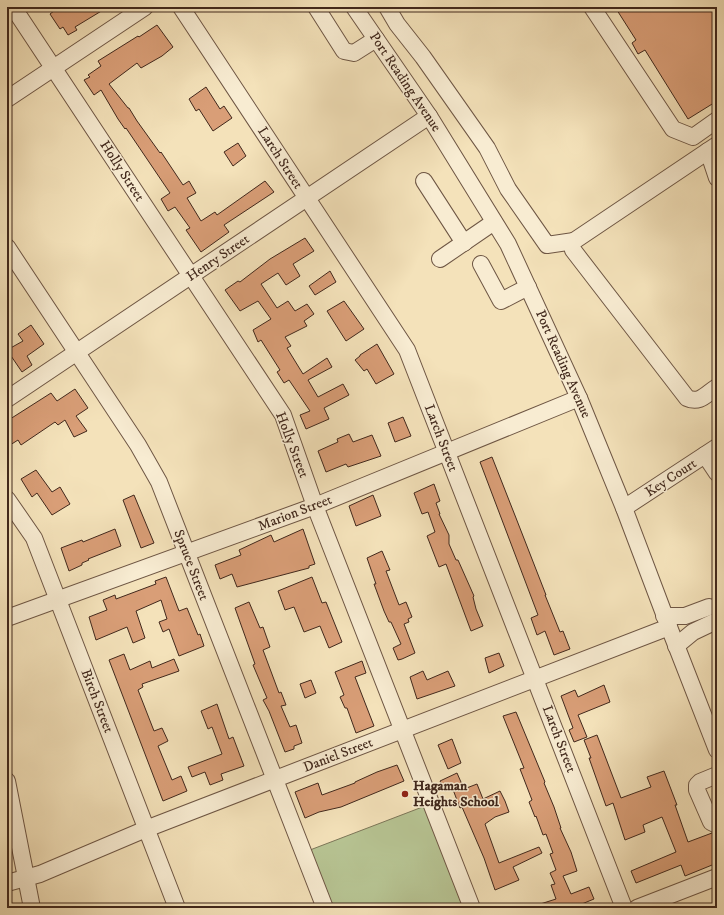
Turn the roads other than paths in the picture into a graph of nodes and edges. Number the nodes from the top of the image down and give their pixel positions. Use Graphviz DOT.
graph roads {
  1 [pos="13,7"];
  2 [pos="145,7"];
  3 [pos="181,7"];
  4 [pos="316,7"];
  5 [pos="354,7"];
  6 [pos="387,7"];
  7 [pos="592,7"];
  8 [pos="376,39"];
  9 [pos="54,68"];
  10 [pos="7,99"];
  11 [pos="428,116"];
  12 [pos="717,120"];
  13 [pos="712,148"];
  14 [pos="717,178"];
  15 [pos="424,181"];
  16 [pos="307,198"];
  17 [pos="494,222"];
  18 [pos="574,240"];
  19 [pos="464,243"];
  20 [pos="7,248"];
  21 [pos="440,259"];
  22 [pos="481,264"];
  23 [pos="191,276"];
  24 [pos="528,287"];
  25 [pos="77,352"];
  26 [pos="717,387"];
  27 [pos="579,398"];
  28 [pos="7,399"];
  29 [pos="711,451"];
  30 [pos="447,452"];
  31 [pos="717,473"];
  32 [pos="7,499"];
  33 [pos="315,506"];
  34 [pos="624,508"];
  35 [pos="186,553"];
  36 [pos="58,600"];
  37 [pos="709,607"];
  38 [pos="7,618"];
  39 [pos="666,621"];
  40 [pos="714,622"];
  41 [pos="676,646"];
  42 [pos="535,679"];
  43 [pos="404,730"];
  44 [pos="717,750"];
  45 [pos="717,775"];
  46 [pos="275,780"];
  47 [pos="7,781"];
  48 [pos="717,825"];
  49 [pos="146,829"];
  50 [pos="26,877"];
  51 [pos="717,877"];
  52 [pos="7,882"];
  53 [pos="32,908"];
  54 [pos="177,908"];
  55 [pos="325,908"];
  56 [pos="472,908"];
  57 [pos="624,908"];
  58 [pos="637,908"];
  1 -- 9 [label="street, Holly Street"];
  2 -- 9 [label="street"];
  3 -- 16 [label="street, Larch Street"];
  4 -- 8 [label="street"];
  5 -- 8 [label="street, Port Reading Avenue"];
  6 -- 18 [label="street"];
  7 -- 12 [label="street"];
  8 -- 11 [label="street, Port Reading Avenue"];
  9 -- 10 [label="street"];
  9 -- 23 [label="street, Holly Street"];
  11 -- 16 [label="street, Henry Street"];
  11 -- 17 [label="street, Port Reading Avenue"];
  13 -- 14 [label="street"];
  13 -- 18 [label="street"];
  15 -- 19 [label="street"];
  16 -- 23 [label="street, Henry Street"];
  16 -- 30 [label="street, Larch Street"];
  17 -- 19 [label="street"];
  17 -- 24 [label="street, Port Reading Avenue"];
  18 -- 26 [label="street"];
  19 -- 21 [label="street"];
  20 -- 25 [label="street, Spruce Street"];
  22 -- 24 [label="street"];
  23 -- 25 [label="street, Henry Street"];
  23 -- 33 [label="street, Holly Street"];
  24 -- 27 [label="street, Port Reading Avenue"];
  25 -- 28 [label="street, Henry Street"];
  25 -- 35 [label="street, Spruce Street"];
  27 -- 30 [label="street, Marion Street"];
  27 -- 34 [label="street, Port Reading Avenue"];
  29 -- 31 [label="street"];
  29 -- 34 [label="street, Key Court"];
  30 -- 33 [label="street, Marion Street"];
  30 -- 42 [label="street, Larch Street"];
  32 -- 36 [label="street, Birch Street"];
  33 -- 35 [label="street, Marion Street"];
  33 -- 43 [label="street, Holly Street"];
  34 -- 39 [label="street, Port Reading Avenue"];
  35 -- 36 [label="street, Marion Street"];
  35 -- 46 [label="street, Spruce Street"];
  36 -- 38 [label="street, Marion Street"];
  36 -- 49 [label="street, Birch Street"];
  37 -- 39 [label="street"];
  39 -- 41 [label="street, Port Reading Avenue"];
  39 -- 42 [label="street, Daniel Street"];
  40 -- 41 [label="street"];
  41 -- 44 [label="street, Port Reading Avenue"];
  42 -- 43 [label="street, Daniel Street"];
  42 -- 57 [label="street, Larch Street"];
  43 -- 46 [label="street, Daniel Street"];
  43 -- 56 [label="street, Holly Street"];
  45 -- 48 [label="street"];
  46 -- 49 [label="street, Daniel Street"];
  46 -- 55 [label="street, Spruce Street"];
  47 -- 50 [label="street"];
  49 -- 50 [label="street, Daniel Street"];
  49 -- 54 [label="street, Birch Street"];
  50 -- 52 [label="street, Daniel Street"];
  50 -- 53 [label="street"];
  51 -- 58 [label="street"];
}
